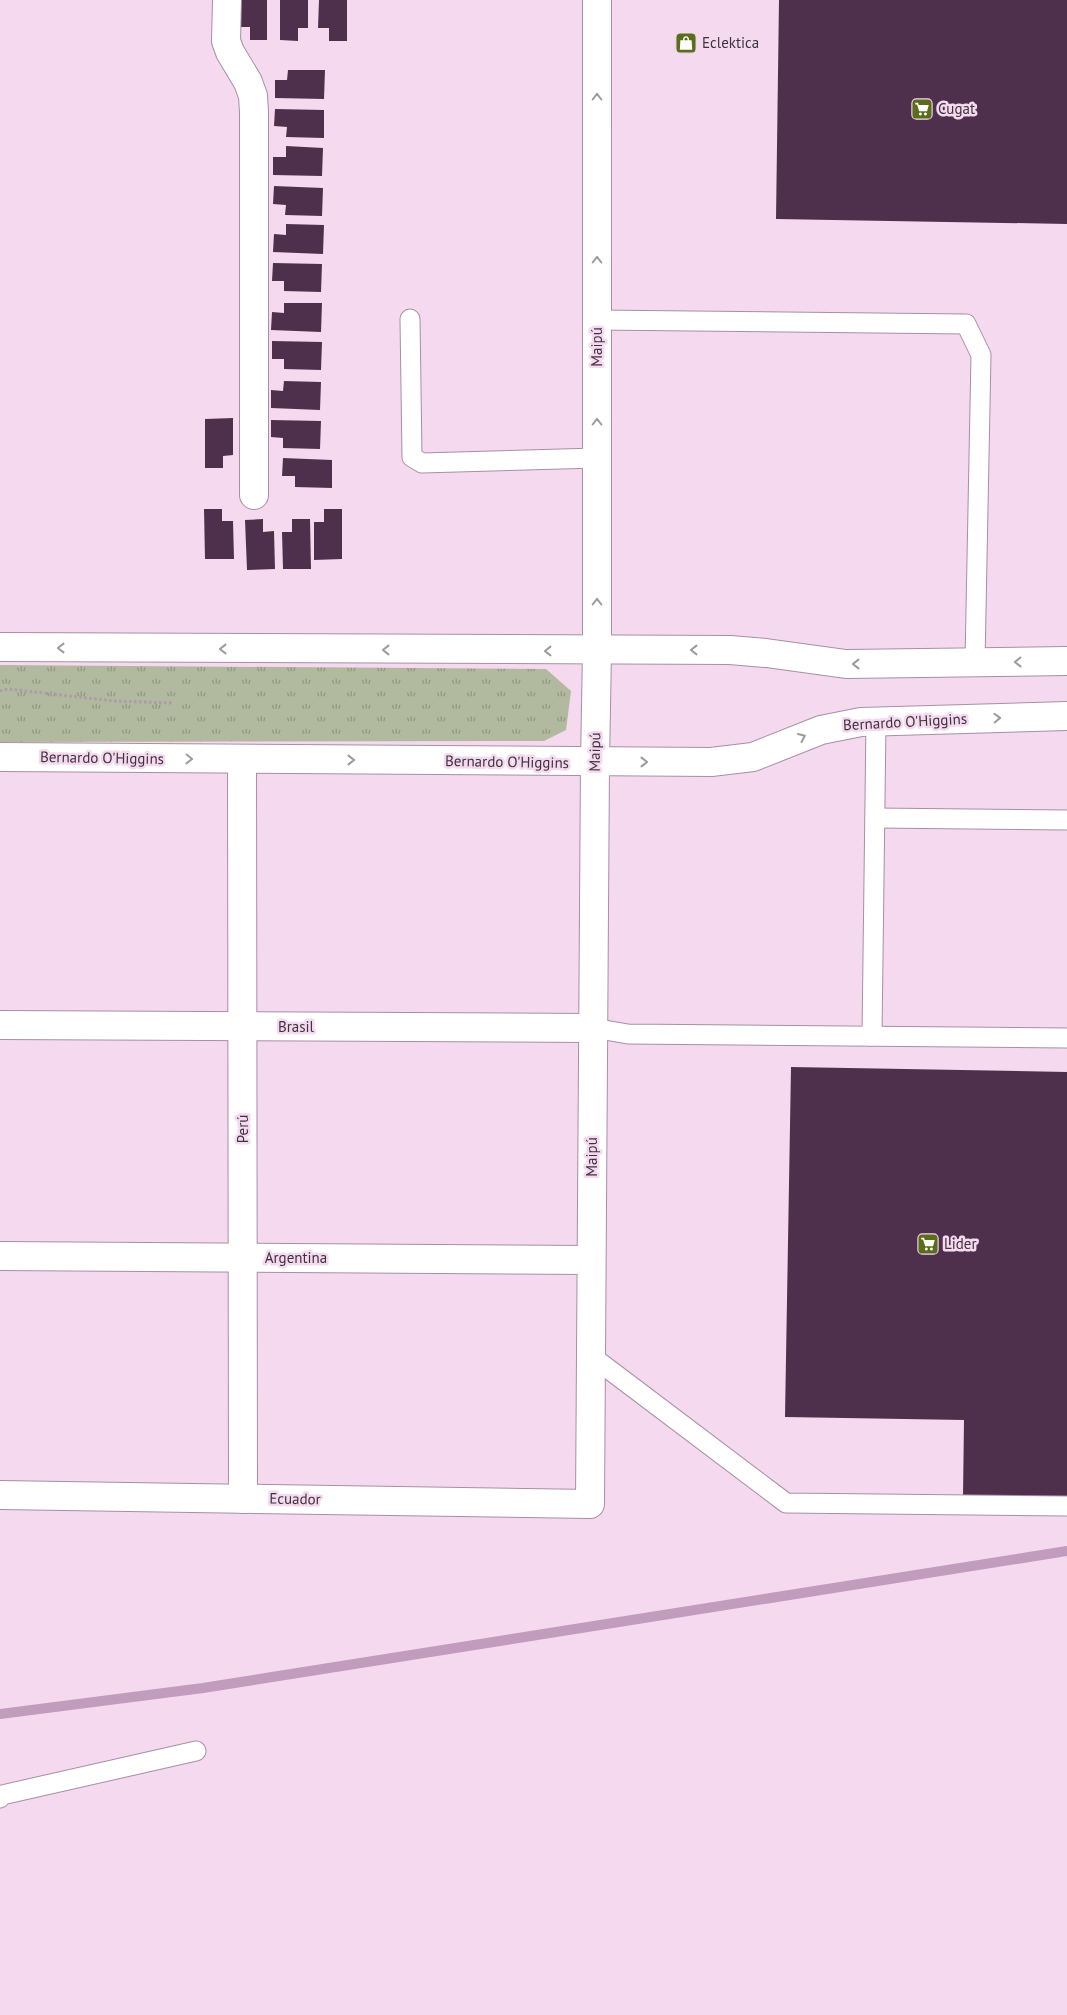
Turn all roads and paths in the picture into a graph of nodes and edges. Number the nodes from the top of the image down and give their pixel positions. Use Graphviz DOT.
graph roads {
  1 [pos="227,0"];
  2 [pos="597,0"];
  3 [pos="410,319"];
  4 [pos="597,320"];
  5 [pos="597,458"];
  6 [pos="254,495"];
  7 [pos="0,647"];
  8 [pos="597,651"];
  9 [pos="1067,661"];
  10 [pos="975,662"];
  11 [pos="0,691"];
  12 [pos="172,703"];
  13 [pos="1067,716"];
  14 [pos="876,722"];
  15 [pos="0,757"];
  16 [pos="242,760"];
  17 [pos="595,762"];
  18 [pos="875,818"];
  19 [pos="1067,820"];
  20 [pos="0,1025"];
  21 [pos="243,1026"];
  22 [pos="593,1028"];
  23 [pos="872,1036"];
  24 [pos="1067,1038"];
  25 [pos="0,1256"];
  26 [pos="243,1258"];
  27 [pos="591,1260"];
  28 [pos="590,1355"];
  29 [pos="0,1496"];
  30 [pos="243,1499"];
  31 [pos="590,1504"];
  32 [pos="1067,1506"];
  33 [pos="196,1751"];
  34 [pos="0,1798"];
  1 -- 6 [label="street"];
  4 -- 2 [label="street, Maipú, one-way"];
  3 -- 5 [label="lane"];
  5 -- 4 [label="street, Maipú, one-way"];
  4 -- 10 [label="lane"];
  8 -- 5 [label="street, Maipú, one-way"];
  8 -- 7 [label="street, one-way"];
  10 -- 8 [label="street, one-way"];
  8 -- 17 [label="street, Maipú"];
  9 -- 10 [label="street, one-way"];
  11 -- 12 [label="path"];
  14 -- 13 [label="street, Bernardo O'Higgins, one-way"];
  17 -- 14 [label="street, Bernardo O'Higgins, one-way"];
  14 -- 18 [label="lane"];
  15 -- 16 [label="street, Bernardo O'Higgins, one-way"];
  16 -- 17 [label="street, Bernardo O'Higgins, one-way"];
  16 -- 21 [label="street, Perú"];
  17 -- 22 [label="street, Maipú"];
  18 -- 19 [label="lane"];
  18 -- 23 [label="lane"];
  20 -- 21 [label="street, Brasil"];
  21 -- 22 [label="street, Brasil"];
  21 -- 26 [label="street, Perú"];
  22 -- 23 [label="lane"];
  22 -- 27 [label="street, Maipú"];
  23 -- 24 [label="lane"];
  25 -- 26 [label="street, Argentina"];
  26 -- 27 [label="street, Argentina"];
  26 -- 30 [label="street, Perú"];
  27 -- 28 [label="street, Maipú"];
  28 -- 31 [label="street, Maipú"];
  28 -- 32 [label="lane"];
  29 -- 30 [label="street, Ecuador"];
  30 -- 31 [label="street, Ecuador"];
  33 -- 34 [label="lane"];
}
